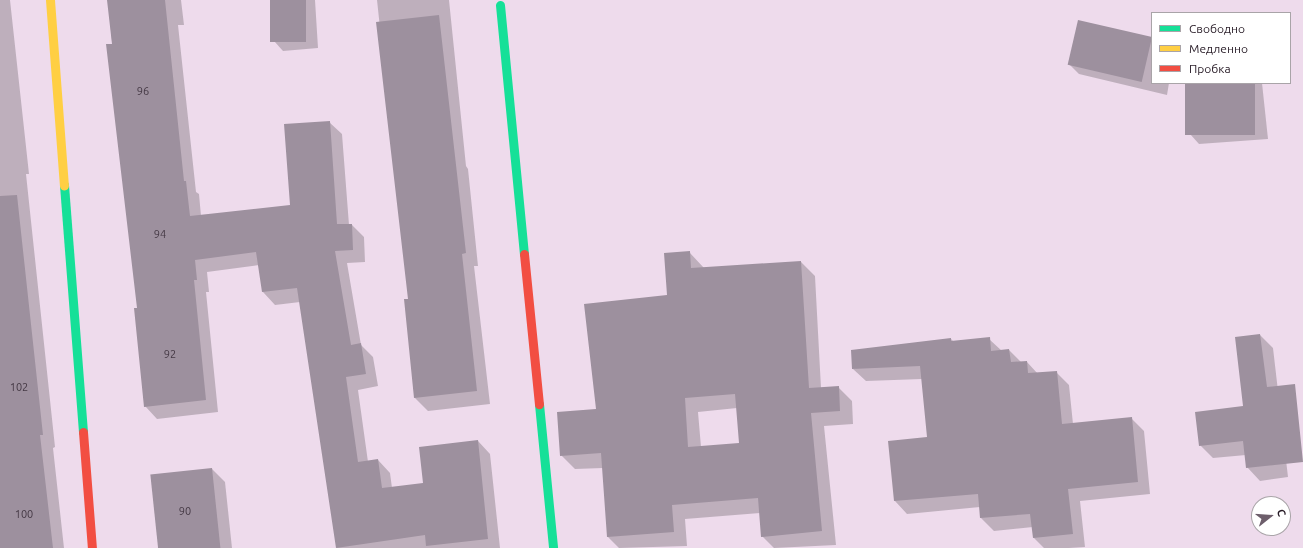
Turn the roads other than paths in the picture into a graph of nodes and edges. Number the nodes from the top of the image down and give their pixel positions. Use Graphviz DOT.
graph roads {
  1 [pos="50,0"];
  2 [pos="500,5"];
  3 [pos="92,548"];
  4 [pos="553,548"];
  1 -- 3 [label="street"];
  2 -- 4 [label="street"];
}
